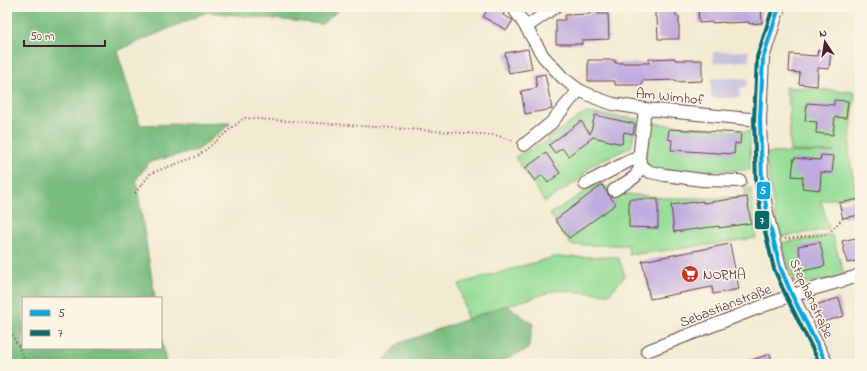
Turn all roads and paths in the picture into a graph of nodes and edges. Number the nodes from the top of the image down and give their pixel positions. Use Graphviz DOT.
graph roads {
  1 [pos="430,7"];
  2 [pos="513,7"];
  3 [pos="555,7"];
  4 [pos="779,7"];
  5 [pos="429,12"];
  6 [pos="526,27"];
  7 [pos="579,90"];
  8 [pos="645,109"];
  9 [pos="760,120"];
  10 [pos="524,145"];
  11 [pos="640,162"];
  12 [pos="740,181"];
  13 [pos="585,184"];
  14 [pos="614,190"];
  15 [pos="135,193"];
  16 [pos="843,218"];
  17 [pos="773,241"];
  18 [pos="860,274"];
  19 [pos="792,296"];
  20 [pos="7,324"];
  21 [pos="647,351"];
  22 [pos="27,364"];
  23 [pos="827,364"];
  1 -- 5 [label="path"];
  2 -- 6 [label="street, Am Wimhof"];
  3 -- 6 [label="street"];
  4 -- 9 [label="street, Stephanstraße"];
  6 -- 7 [label="street, Am Wimhof"];
  7 -- 8 [label="street, Am Wimhof"];
  7 -- 10 [label="street"];
  8 -- 9 [label="street, Am Wimhof"];
  8 -- 11 [label="street"];
  9 -- 17 [label="street, Stephanstraße"];
  10 -- 15 [label="path"];
  11 -- 12 [label="street"];
  11 -- 13 [label="street"];
  11 -- 14 [label="street"];
  16 -- 17 [label="path"];
  17 -- 19 [label="street, Stephanstraße"];
  18 -- 19 [label="street, Sebastianstraße"];
  19 -- 21 [label="street, Sebastianstraße"];
  19 -- 23 [label="street, Stephanstraße"];
  20 -- 22 [label="path"];
}
